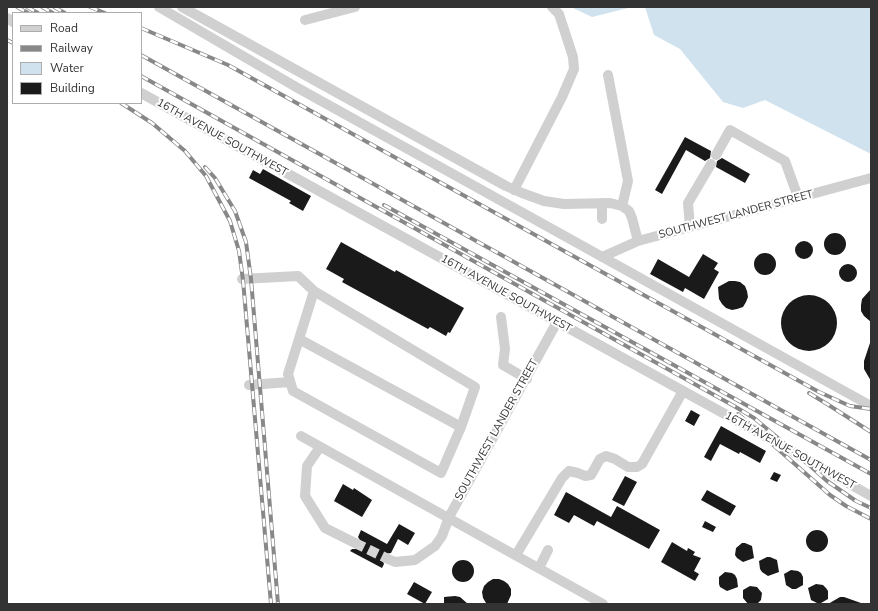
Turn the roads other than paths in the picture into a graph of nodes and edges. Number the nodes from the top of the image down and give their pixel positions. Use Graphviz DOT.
graph roads {
  1 [pos="182,7"];
  2 [pos="355,7"];
  3 [pos="552,7"];
  4 [pos="163,10"];
  5 [pos="305,20"];
  6 [pos="608,75"];
  7 [pos="142,94"];
  8 [pos="716,154"];
  9 [pos="711,164"];
  10 [pos="871,178"];
  11 [pos="514,190"];
  12 [pos="798,198"];
  13 [pos="602,204"];
  14 [pos="622,206"];
  15 [pos="602,219"];
  16 [pos="690,227"];
  17 [pos="638,241"];
  18 [pos="602,257"];
  19 [pos="242,279"];
  20 [pos="314,290"];
  21 [pos="501,317"];
  22 [pos="557,322"];
  23 [pos="299,339"];
  24 [pos="526,378"];
  25 [pos="290,382"];
  26 [pos="248,384"];
  27 [pos="683,391"];
  28 [pos="871,406"];
  29 [pos="461,427"];
  30 [pos="301,436"];
  31 [pos="320,447"];
  32 [pos="871,496"];
  33 [pos="449,517"];
  34 [pos="355,542"];
  35 [pos="548,550"];
  36 [pos="516,555"];
  37 [pos="388,558"];
  38 [pos="539,568"];
  39 [pos="603,604"];
  1 -- 11 [label="street"];
  2 -- 5 [label="street"];
  3 -- 11 [label="street"];
  4 -- 18 [label="street"];
  6 -- 14 [label="street"];
  7 -- 22 [label="street, 16TH AVENUE SOUTHWEST"];
  8 -- 12 [label="street"];
  9 -- 16 [label="street"];
  10 -- 12 [label="street, SOUTHWEST LANDER STREET"];
  11 -- 13 [label="street"];
  12 -- 16 [label="street, SOUTHWEST LANDER STREET"];
  13 -- 14 [label="street"];
  13 -- 15 [label="street"];
  14 -- 17 [label="street"];
  16 -- 17 [label="street, SOUTHWEST LANDER STREET"];
  17 -- 18 [label="street, SOUTHWEST LANDER STREET"];
  18 -- 28 [label="street"];
  19 -- 20 [label="street"];
  20 -- 23 [label="street"];
  20 -- 29 [label="street"];
  21 -- 24 [label="street"];
  22 -- 24 [label="street, SOUTHWEST LANDER STREET"];
  22 -- 27 [label="street, 16TH AVENUE SOUTHWEST"];
  23 -- 25 [label="street"];
  23 -- 29 [label="street"];
  24 -- 33 [label="street, SOUTHWEST LANDER STREET"];
  25 -- 26 [label="street"];
  25 -- 29 [label="street"];
  27 -- 32 [label="street, 16TH AVENUE SOUTHWEST"];
  27 -- 36 [label="street"];
  30 -- 31 [label="street"];
  31 -- 33 [label="street"];
  31 -- 34 [label="street"];
  33 -- 36 [label="street"];
  33 -- 37 [label="street, SOUTHWEST LANDER STREET"];
  35 -- 38 [label="street"];
  36 -- 38 [label="street"];
  38 -- 39 [label="street"];
}
